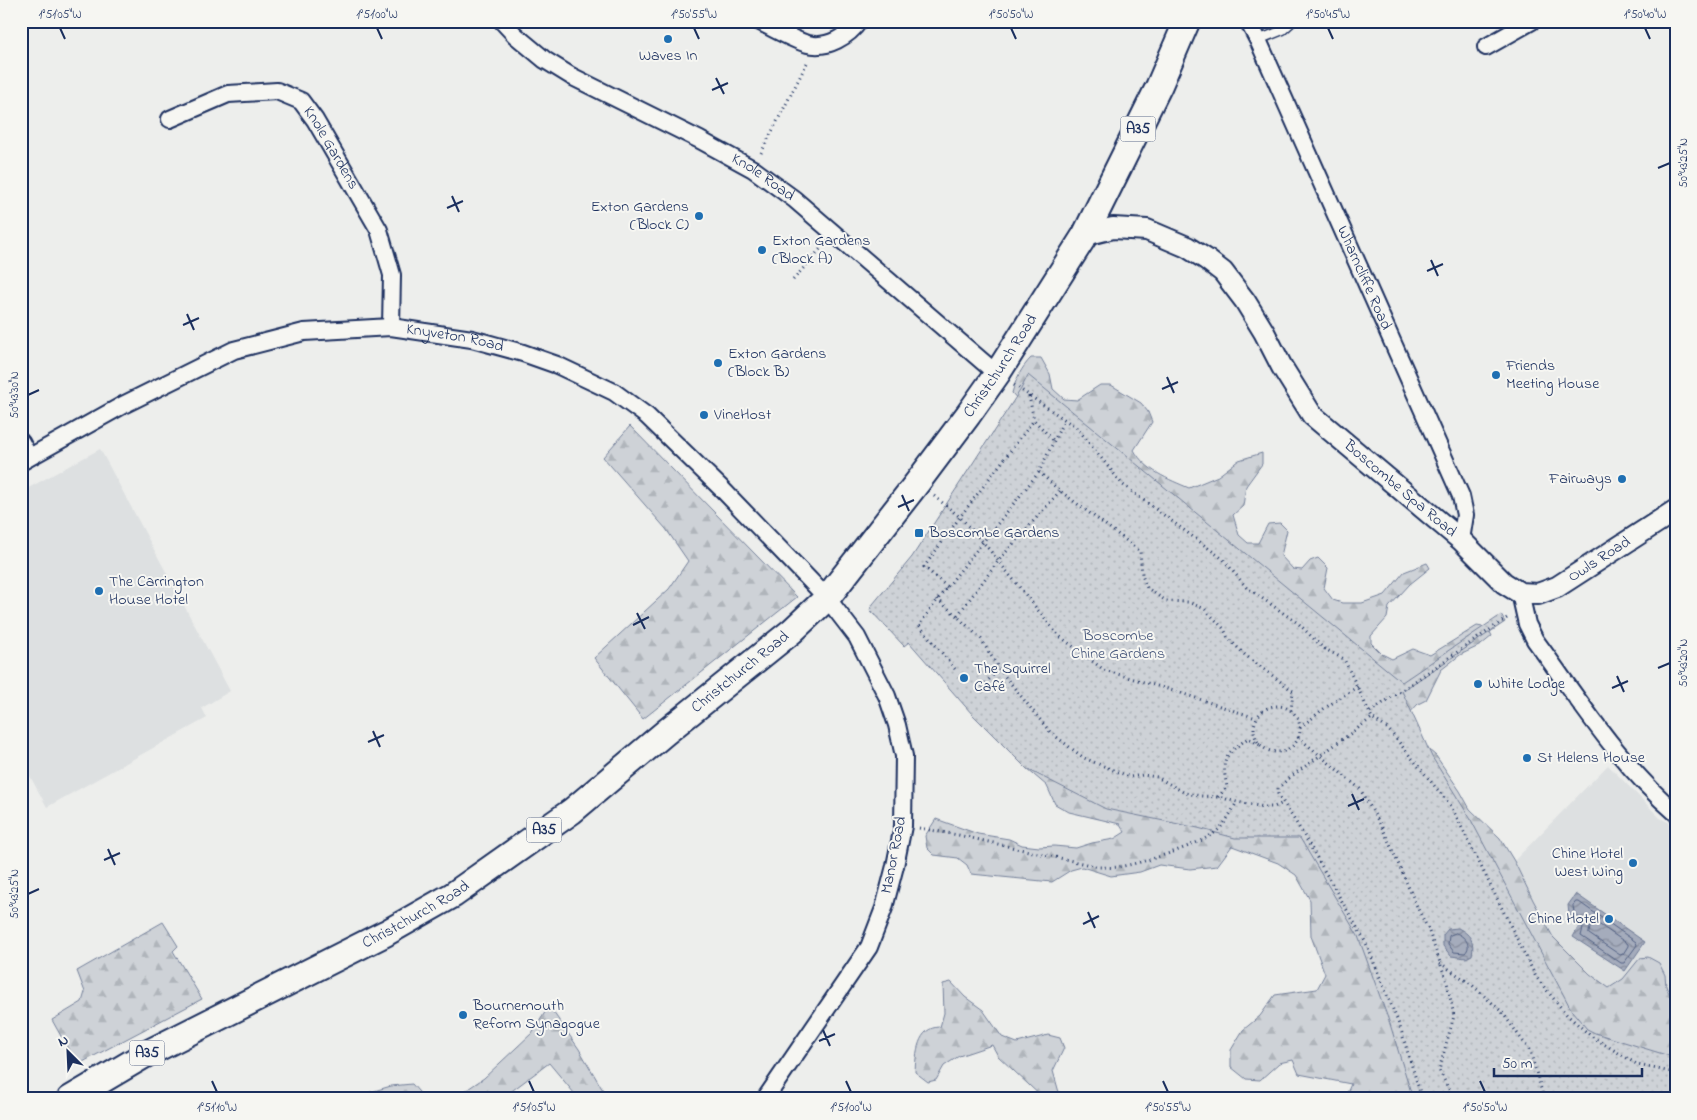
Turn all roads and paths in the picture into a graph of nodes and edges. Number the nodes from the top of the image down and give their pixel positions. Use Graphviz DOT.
graph roads {
  1 [pos="502,21"];
  2 [pos="758,21"];
  3 [pos="859,21"];
  4 [pos="1187,21"];
  5 [pos="1248,21"];
  6 [pos="1294,21"];
  7 [pos="1532,21"];
  8 [pos="1258,40"];
  9 [pos="816,44"];
  10 [pos="1486,47"];
  11 [pos="170,119"];
  12 [pos="753,169"];
  13 [pos="834,234"];
  14 [pos="1086,235"];
  15 [pos="793,280"];
  16 [pos="391,327"];
  17 [pos="997,374"];
  18 [pos="1028,395"];
  19 [pos="1034,420"];
  20 [pos="1064,420"];
  21 [pos="1053,441"];
  22 [pos="21,442"];
  23 [pos="25,460"];
  24 [pos="1039,472"];
  25 [pos="918,483"];
  26 [pos="1060,491"];
  27 [pos="1676,510"];
  28 [pos="960,517"];
  29 [pos="1460,540"];
  30 [pos="983,542"];
  31 [pos="999,560"];
  32 [pos="947,586"];
  33 [pos="827,598"];
  34 [pos="938,599"];
  35 [pos="1522,600"];
  36 [pos="957,616"];
  37 [pos="955,669"];
  38 [pos="998,669"];
  39 [pos="1358,686"];
  40 [pos="982,687"];
  41 [pos="1291,711"];
  42 [pos="1370,712"];
  43 [pos="1256,718"];
  44 [pos="1372,718"];
  45 [pos="1300,729"];
  46 [pos="1298,737"];
  47 [pos="1263,747"];
  48 [pos="1218,797"];
  49 [pos="1238,802"];
  50 [pos="1283,803"];
  51 [pos="1676,813"];
  52 [pos="903,826"];
  53 [pos="1439,962"];
  54 [pos="1676,1073"];
  55 [pos="70,1099"];
  56 [pos="765,1099"];
  57 [pos="1422,1099"];
  58 [pos="1454,1099"];
  59 [pos="1544,1099"];
  1 -- 12 [label="street, Knole Road"];
  2 -- 9 [label="street"];
  3 -- 9 [label="street"];
  4 -- 14 [label="main road, Christchurch Road / A35"];
  5 -- 8 [label="street, Wharncliffe Road"];
  6 -- 8 [label="lane"];
  7 -- 10 [label="street"];
  8 -- 29 [label="street, Wharncliffe Road"];
  9 -- 12 [label="path"];
  11 -- 16 [label="street, Knole Gardens"];
  12 -- 13 [label="street, Knole Road"];
  13 -- 15 [label="path"];
  13 -- 17 [label="street, Knole Road"];
  14 -- 17 [label="main road, Christchurch Road / A35"];
  14 -- 29 [label="street, Boscombe Spa Road"];
  16 -- 23 [label="street, Knyveton Road"];
  16 -- 33 [label="street, Knyveton Road"];
  17 -- 18 [label="path"];
  17 -- 25 [label="main road, Christchurch Road / A35"];
  18 -- 19 [label="path"];
  18 -- 20 [label="path"];
  19 -- 21 [label="path"];
  19 -- 28 [label="path"];
  20 -- 21 [label="path"];
  20 -- 39 [label="path"];
  21 -- 24 [label="path"];
  22 -- 23 [label="street"];
  24 -- 26 [label="path"];
  24 -- 30 [label="path"];
  25 -- 28 [label="path"];
  25 -- 33 [label="main road, Christchurch Road / A35"];
  26 -- 31 [label="path"];
  26 -- 41 [label="path"];
  27 -- 35 [label="street, Owls Road"];
  28 -- 30 [label="path"];
  28 -- 32 [label="path"];
  29 -- 35 [label="street, Boscombe Spa Road"];
  30 -- 31 [label="path"];
  30 -- 32 [label="path"];
  31 -- 36 [label="path"];
  31 -- 43 [label="path"];
  32 -- 34 [label="path"];
  33 -- 52 [label="street, Manor Road"];
  33 -- 55 [label="main road, Christchurch Road / A35"];
  34 -- 36 [label="path"];
  34 -- 37 [label="path"];
  35 -- 42 [label="path"];
  35 -- 51 [label="street"];
  36 -- 38 [label="path"];
  38 -- 40 [label="path"];
  38 -- 48 [label="path"];
  39 -- 42 [label="path"];
  39 -- 45 [label="path"];
  41 -- 43 [label="path"];
  41 -- 45 [label="path"];
  42 -- 44 [label="path"];
  43 -- 47 [label="path"];
  44 -- 50 [label="path, bridge"];
  44 -- 54 [label="path"];
  45 -- 46 [label="path"];
  46 -- 47 [label="path"];
  46 -- 53 [label="path"];
  47 -- 48 [label="path"];
  48 -- 49 [label="path"];
  49 -- 50 [label="path"];
  49 -- 52 [label="path"];
  50 -- 57 [label="path"];
  52 -- 56 [label="street, Manor Road"];
  53 -- 58 [label="path"];
  53 -- 59 [label="path"];
}
